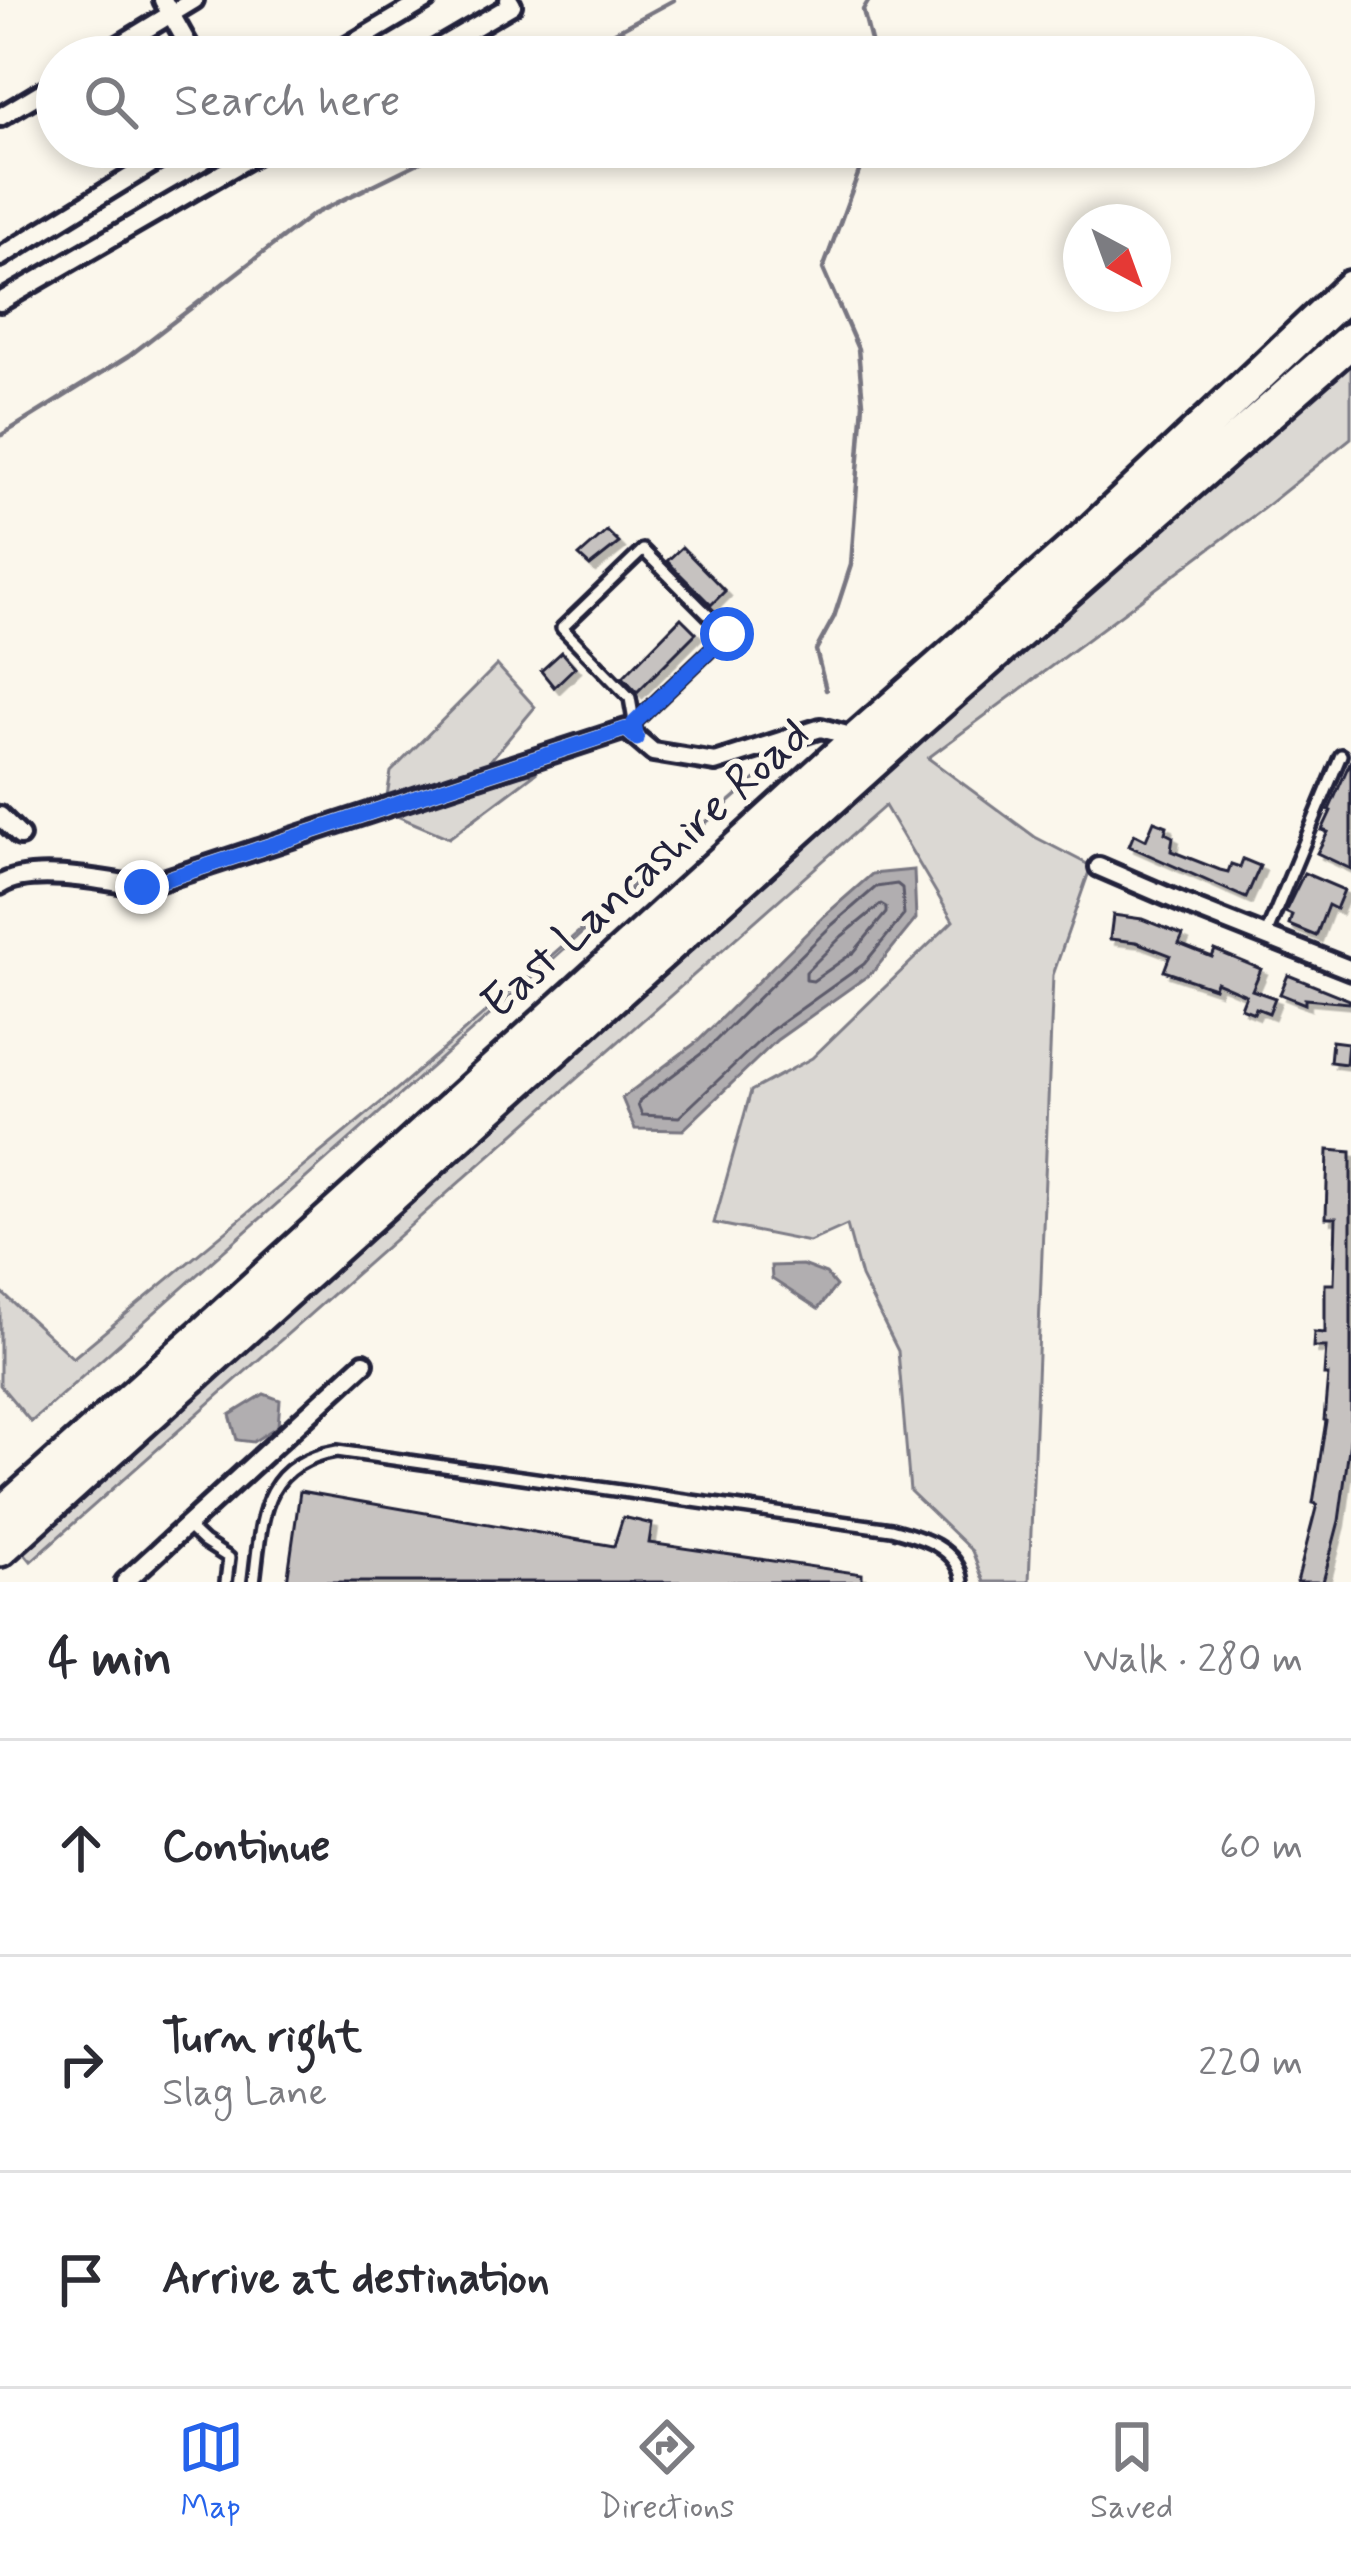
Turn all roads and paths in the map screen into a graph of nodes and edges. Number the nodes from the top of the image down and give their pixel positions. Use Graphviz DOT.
graph roads {
  1 [pos="194,0"];
  2 [pos="426,0"];
  3 [pos="508,0"];
  4 [pos="167,7"];
  5 [pos="128,36"];
  6 [pos="183,36"];
  7 [pos="365,36"];
  8 [pos="459,36"];
  9 [pos="36,96"];
  10 [pos="0,117"];
  11 [pos="145,168"];
  12 [pos="232,168"];
  13 [pos="0,257"];
  14 [pos="1346,295"];
  15 [pos="0,302"];
  16 [pos="1351,340"];
  17 [pos="636,731"];
  18 [pos="875,735"];
  19 [pos="1341,755"];
  20 [pos="0,816"];
  21 [pos="20,836"];
  22 [pos="1099,867"];
  23 [pos="0,884"];
  24 [pos="1265,937"];
  25 [pos="1351,970"];
  26 [pos="364,1363"];
  27 [pos="0,1516"];
  28 [pos="186,1525"];
  29 [pos="0,1549"];
  30 [pos="125,1582"];
  31 [pos="226,1582"];
  32 [pos="254,1582"];
  33 [pos="963,1582"];
  1 -- 4 [label="street"];
  2 -- 7 [label="street"];
  3 -- 8 [label="street"];
  4 -- 5 [label="street"];
  4 -- 6 [label="street"];
  9 -- 10 [label="street"];
  11 -- 13 [label="street"];
  12 -- 15 [label="street"];
  14 -- 18 [label="highway, East Lancashire Road"];
  16 -- 18 [label="highway, East Lancashire Road"];
  17 -- 17 [label="lane"];
  17 -- 18 [label="street"];
  17 -- 23 [label="street"];
  18 -- 27 [label="highway, East Lancashire Road"];
  18 -- 29 [label="highway, East Lancashire Road"];
  19 -- 24 [label="lane"];
  20 -- 21 [label="street"];
  22 -- 24 [label="street"];
  24 -- 25 [label="street"];
  26 -- 28 [label="street"];
  28 -- 30 [label="street"];
  28 -- 31 [label="lane"];
  32 -- 33 [label="lane"];
}
